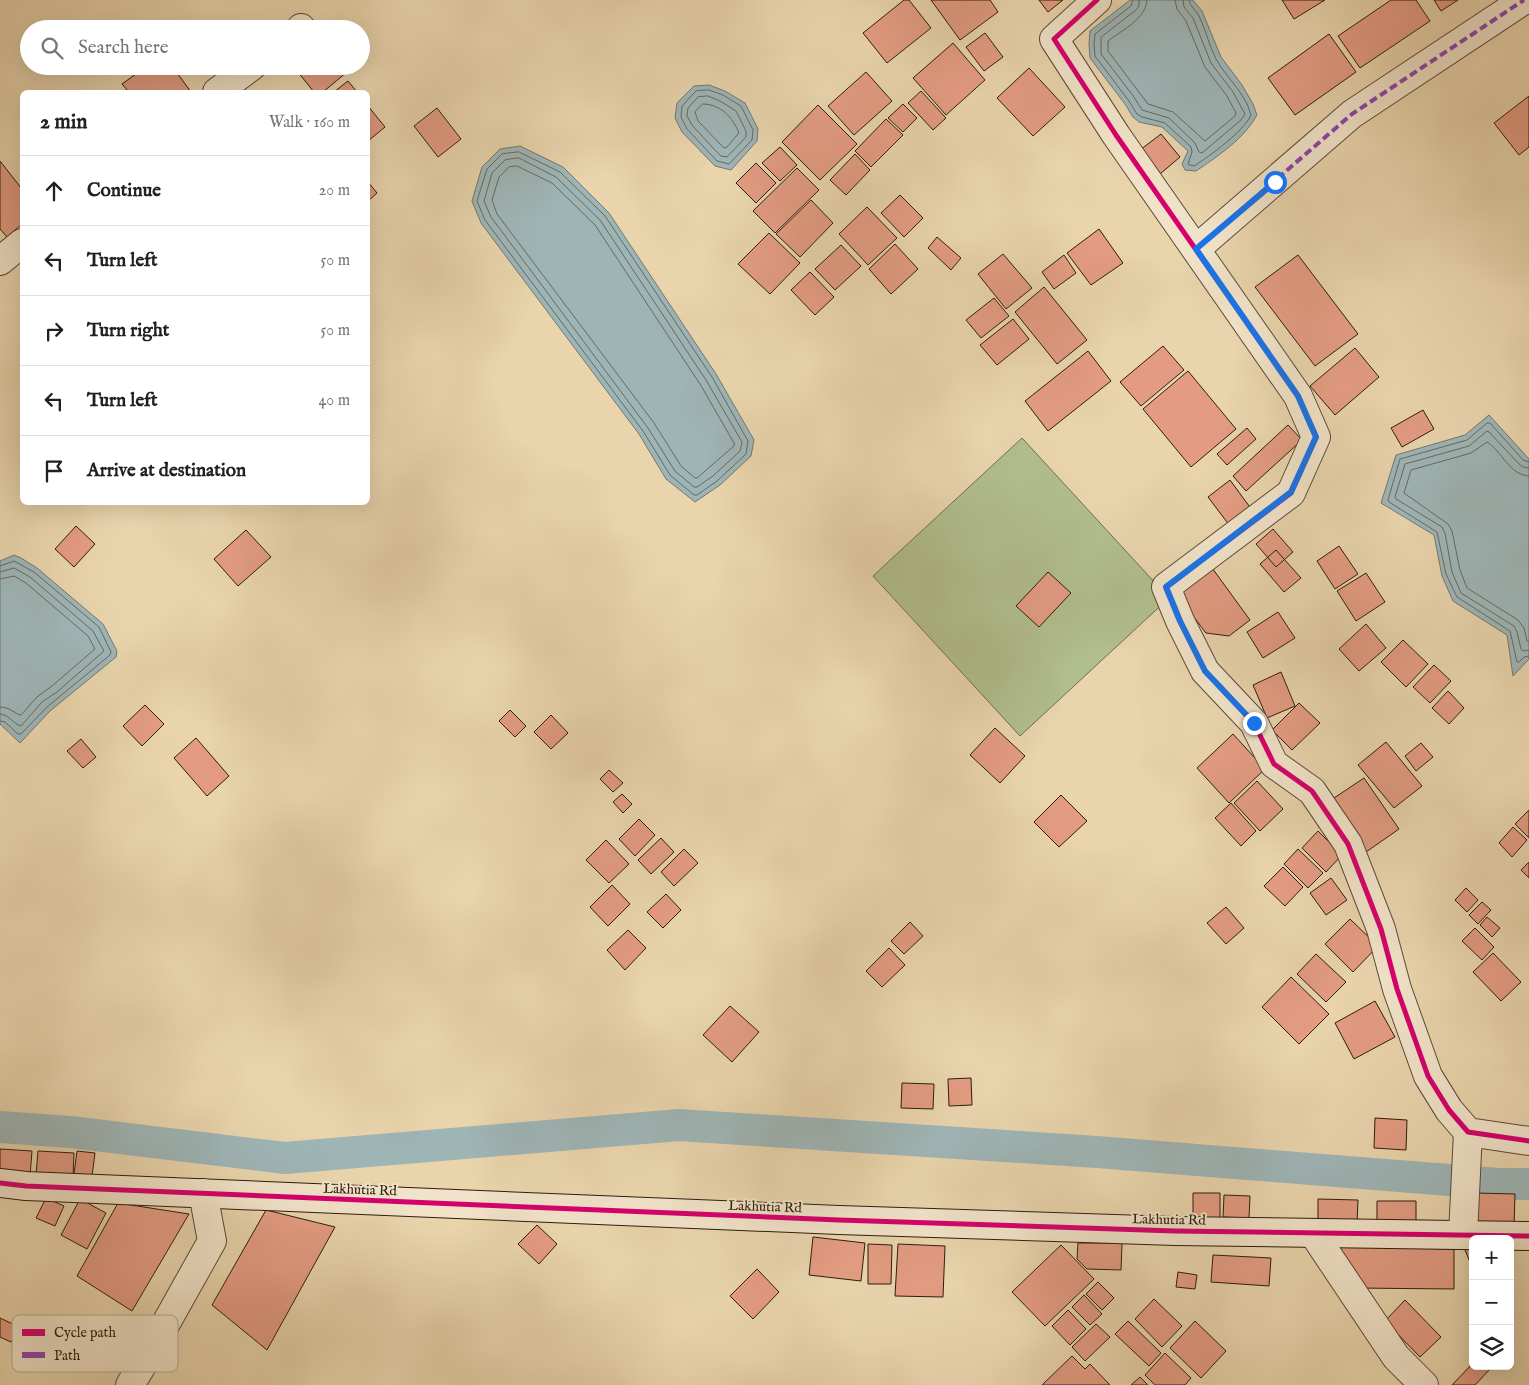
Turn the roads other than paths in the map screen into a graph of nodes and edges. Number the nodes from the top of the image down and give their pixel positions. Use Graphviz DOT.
graph roads {
  1 [pos="1097,0"];
  2 [pos="1524,0"];
  3 [pos="240,75"];
  4 [pos="220,90"];
  5 [pos="20,245"];
  6 [pos="1196,249"];
  7 [pos="0,260"];
  8 [pos="1468,1139"];
  9 [pos="1529,1141"];
  10 [pos="0,1183"];
  11 [pos="203,1193"];
  12 [pos="1313,1233"];
  13 [pos="1463,1235"];
  14 [pos="1529,1236"];
  15 [pos="171,1315"];
  16 [pos="138,1372"];
  17 [pos="130,1385"];
  18 [pos="1424,1385"];
  1 -- 6 [label="street"];
  2 -- 6 [label="street"];
  3 -- 4 [label="street"];
  5 -- 7 [label="street"];
  6 -- 8 [label="street"];
  8 -- 9 [label="street"];
  8 -- 13 [label="street"];
  10 -- 11 [label="street, Lakhutia Rd"];
  11 -- 12 [label="street, Lakhutia Rd"];
  11 -- 15 [label="street"];
  12 -- 13 [label="street, Lakhutia Rd"];
  12 -- 18 [label="street"];
  13 -- 14 [label="street, Lakhutia Rd"];
  16 -- 17 [label="street"];
}
